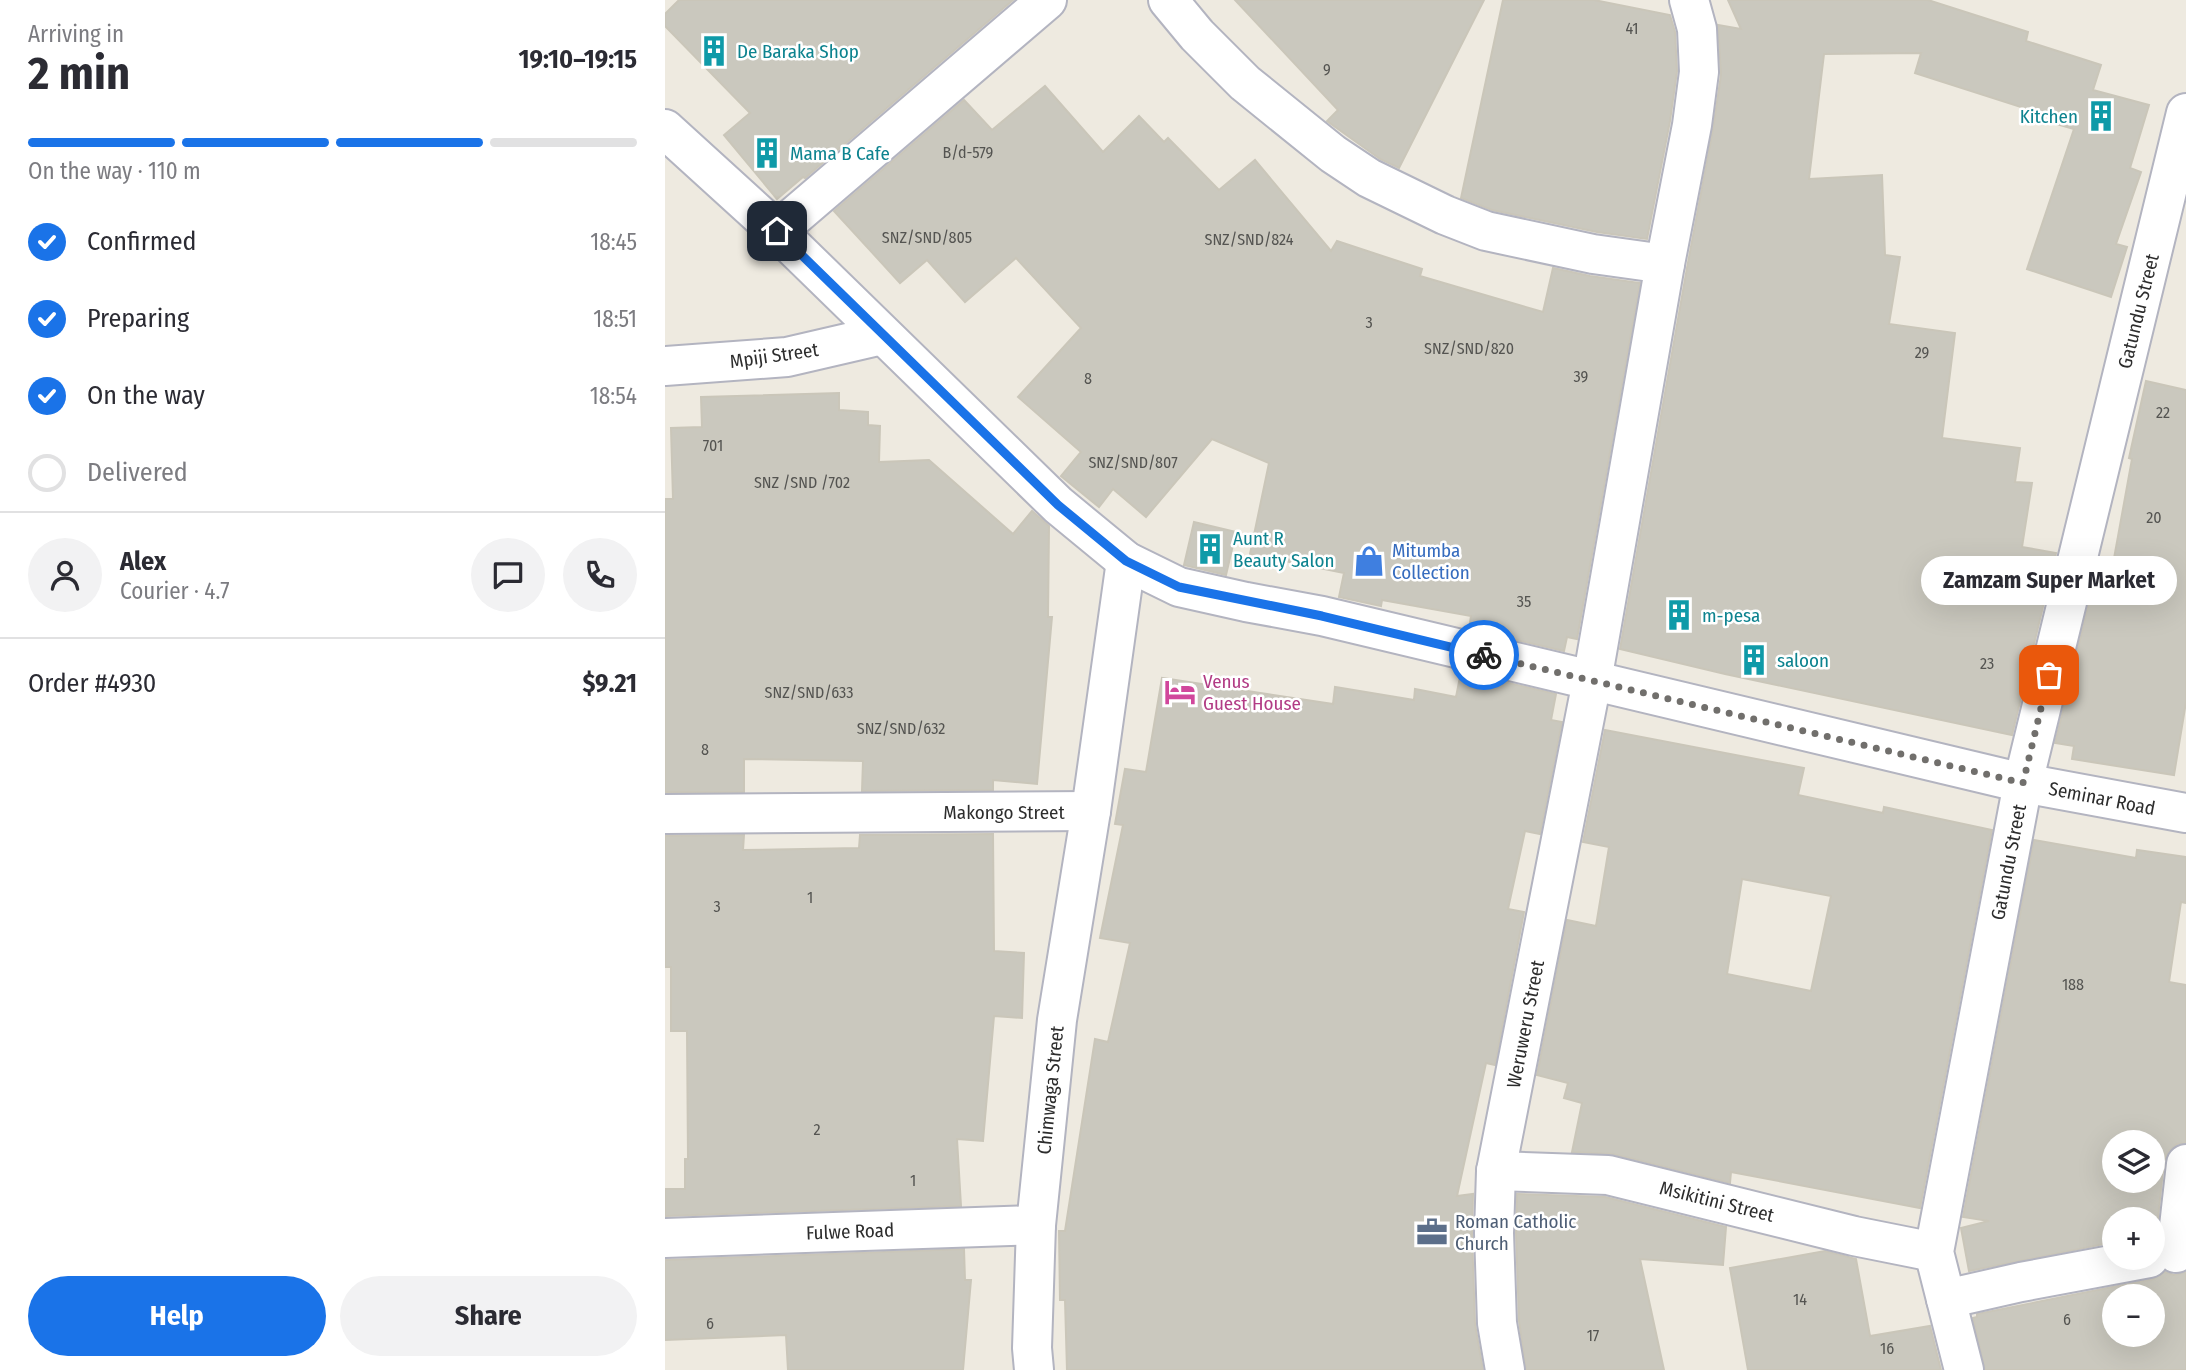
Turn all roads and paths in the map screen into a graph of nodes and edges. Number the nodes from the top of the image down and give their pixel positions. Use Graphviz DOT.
graph roads {
  1 [pos="1047,0"];
  2 [pos="1168,0"];
  3 [pos="1689,0"];
  4 [pos="2186,113"];
  5 [pos="665,129"];
  6 [pos="777,231"];
  7 [pos="1665,264"];
  8 [pos="882,335"];
  9 [pos="665,366"];
  10 [pos="1126,561"];
  11 [pos="1592,681"];
  12 [pos="2023,783"];
  13 [pos="1091,811"];
  14 [pos="2186,813"];
  15 [pos="665,814"];
  16 [pos="2186,1164"];
  17 [pos="1496,1171"];
  18 [pos="1036,1225"];
  19 [pos="665,1238"];
  20 [pos="1934,1252"];
  21 [pos="2166,1255"];
  22 [pos="1946,1298"];
  23 [pos="1034,1370"];
  24 [pos="1505,1370"];
  25 [pos="1964,1370"];
  1 -- 6 [label="street"];
  2 -- 7 [label="street"];
  3 -- 7 [label="street, Weruweru Street"];
  4 -- 12 [label="street, Gatundu Street"];
  5 -- 6 [label="street, Seminar Road"];
  6 -- 8 [label="street, Seminar Road"];
  7 -- 11 [label="street, Weruweru Street"];
  8 -- 9 [label="street, Mpiji Street"];
  8 -- 10 [label="street, Seminar Road"];
  10 -- 11 [label="street, Seminar Road"];
  10 -- 13 [label="street, Makongo Street"];
  11 -- 12 [label="street, Seminar Road"];
  11 -- 17 [label="street, Weruweru Street"];
  12 -- 14 [label="street, Seminar Road"];
  12 -- 20 [label="street, Gatundu Street"];
  13 -- 15 [label="street, Makongo Street"];
  13 -- 18 [label="street, Chimwaga Street"];
  16 -- 21 [label="street"];
  17 -- 20 [label="street, Msikitini Street"];
  17 -- 24 [label="street, Weruweru Street"];
  18 -- 19 [label="street, Fulwe Road"];
  18 -- 23 [label="street, Chimwaga Street"];
  20 -- 22 [label="street, Gatundu Street"];
  21 -- 22 [label="street"];
  22 -- 25 [label="street, Gatundu Street"];
}
